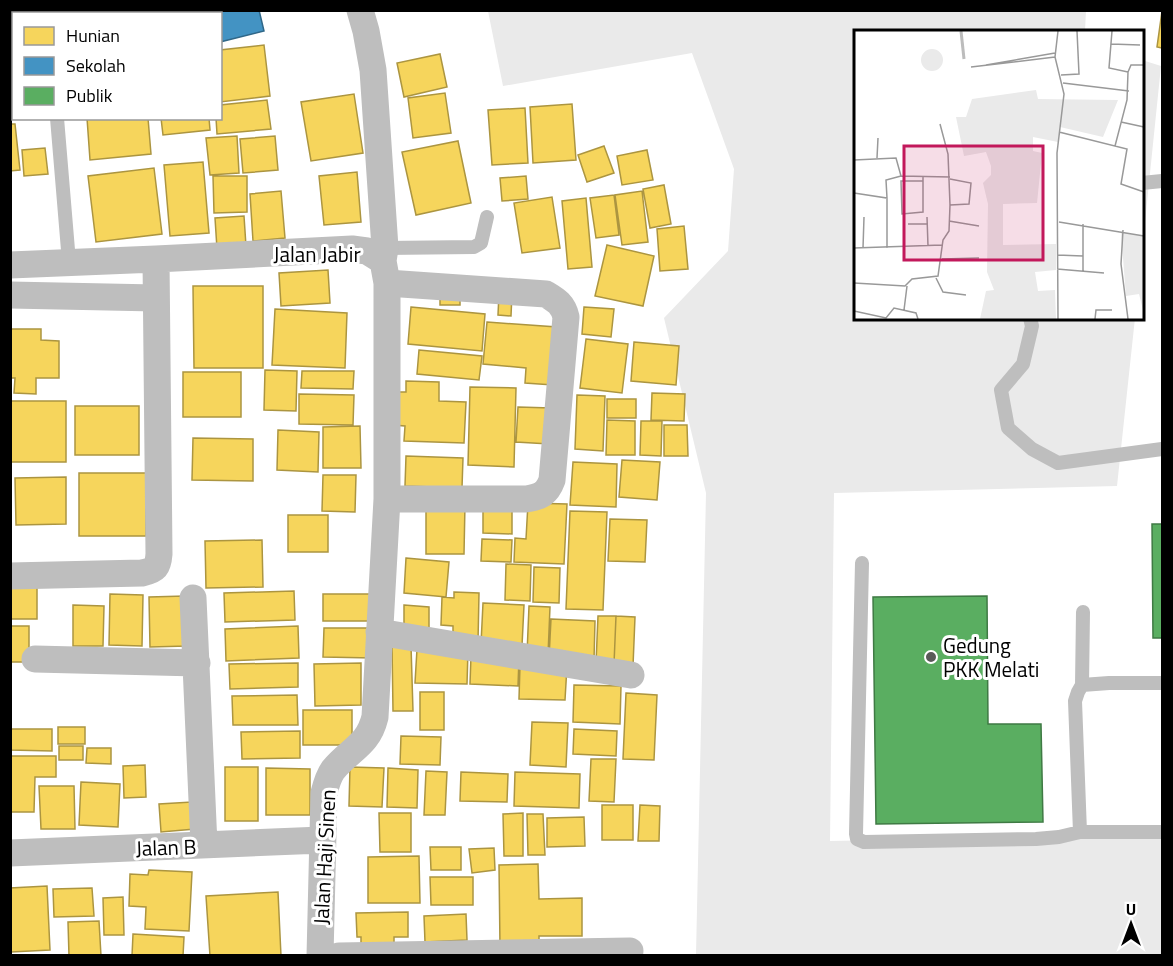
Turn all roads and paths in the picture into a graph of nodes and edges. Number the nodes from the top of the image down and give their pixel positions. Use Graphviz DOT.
graph roads {
  1 [pos="360,10"];
  2 [pos="57,120"];
  3 [pos="1162,181"];
  4 [pos="1143,183"];
  5 [pos="487,217"];
  6 [pos="156,259"];
  7 [pos="69,262"];
  8 [pos="385,264"];
  9 [pos="10,265"];
  10 [pos="10,295"];
  11 [pos="156,298"];
  12 [pos="1030,320"];
  13 [pos="1162,449"];
  14 [pos="387,499"];
  15 [pos="862,563"];
  16 [pos="10,576"];
  17 [pos="193,598"];
  18 [pos="1083,612"];
  19 [pos="379,632"];
  20 [pos="35,659"];
  21 [pos="197,663"];
  22 [pos="631,675"];
  23 [pos="1162,683"];
  24 [pos="1083,685"];
  25 [pos="1080,832"];
  26 [pos="1162,832"];
  27 [pos="322,840"];
  28 [pos="204,845"];
  29 [pos="10,853"];
  30 [pos="630,951"];
  31 [pos="320,956"];
  32 [pos="339,956"];
  1 -- 8 [label="street"];
  2 -- 7 [label="lane"];
  3 -- 4 [label="lane"];
  5 -- 8 [label="lane"];
  6 -- 7 [label="street, Jalan Jabir"];
  6 -- 8 [label="street, Jalan Jabir"];
  6 -- 11 [label="street"];
  7 -- 9 [label="street, Jalan Jabir"];
  8 -- 14 [label="street, Jalan Jabir"];
  8 -- 14 [label="street"];
  10 -- 11 [label="street"];
  11 -- 16 [label="street"];
  12 -- 13 [label="lane"];
  14 -- 19 [label="street, Jalan Haji Sinen"];
  15 -- 25 [label="lane"];
  17 -- 21 [label="street"];
  18 -- 24 [label="lane"];
  19 -- 22 [label="street"];
  19 -- 27 [label="street, Jalan Haji Sinen"];
  20 -- 21 [label="street"];
  21 -- 28 [label="street"];
  23 -- 24 [label="lane"];
  24 -- 25 [label="lane"];
  25 -- 26 [label="lane"];
  27 -- 28 [label="street, Jalan B"];
  27 -- 31 [label="street, Jalan Haji Sinen"];
  28 -- 29 [label="street, Jalan B"];
  30 -- 32 [label="street"];
}
